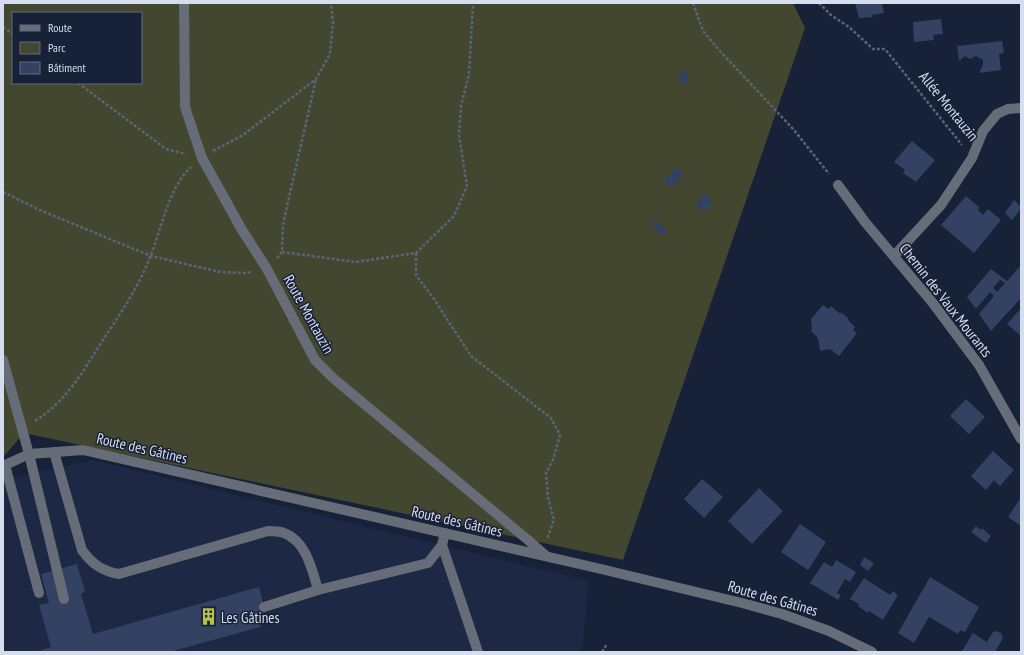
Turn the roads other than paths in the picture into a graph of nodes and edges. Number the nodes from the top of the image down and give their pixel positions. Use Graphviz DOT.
graph roads {
  1 [pos="184,3"];
  2 [pos="1021,108"];
  3 [pos="838,185"];
  4 [pos="894,256"];
  5 [pos="3,360"];
  6 [pos="1021,439"];
  7 [pos="54,452"];
  8 [pos="29,454"];
  9 [pos="4,465"];
  10 [pos="445,533"];
  11 [pos="442,545"];
  12 [pos="547,557"];
  13 [pos="318,590"];
  14 [pos="39,592"];
  15 [pos="64,598"];
  16 [pos="264,607"];
  17 [pos="478,652"];
  18 [pos="872,652"];
  1 -- 12 [label="street, Route Montauzin"];
  2 -- 4 [label="street, Allée Montauzin"];
  3 -- 4 [label="street, Chemin des Vaux Mourants"];
  4 -- 6 [label="street, Chemin des Vaux Mourants"];
  5 -- 8 [label="street"];
  7 -- 8 [label="street, Route des Gâtines"];
  7 -- 10 [label="street, Route des Gâtines"];
  7 -- 13 [label="street"];
  8 -- 9 [label="street"];
  8 -- 15 [label="street"];
  9 -- 14 [label="street"];
  10 -- 11 [label="street"];
  10 -- 12 [label="street, Route des Gâtines"];
  11 -- 13 [label="street"];
  11 -- 17 [label="street"];
  12 -- 18 [label="street, Route des Gâtines"];
  13 -- 16 [label="street"];
}
